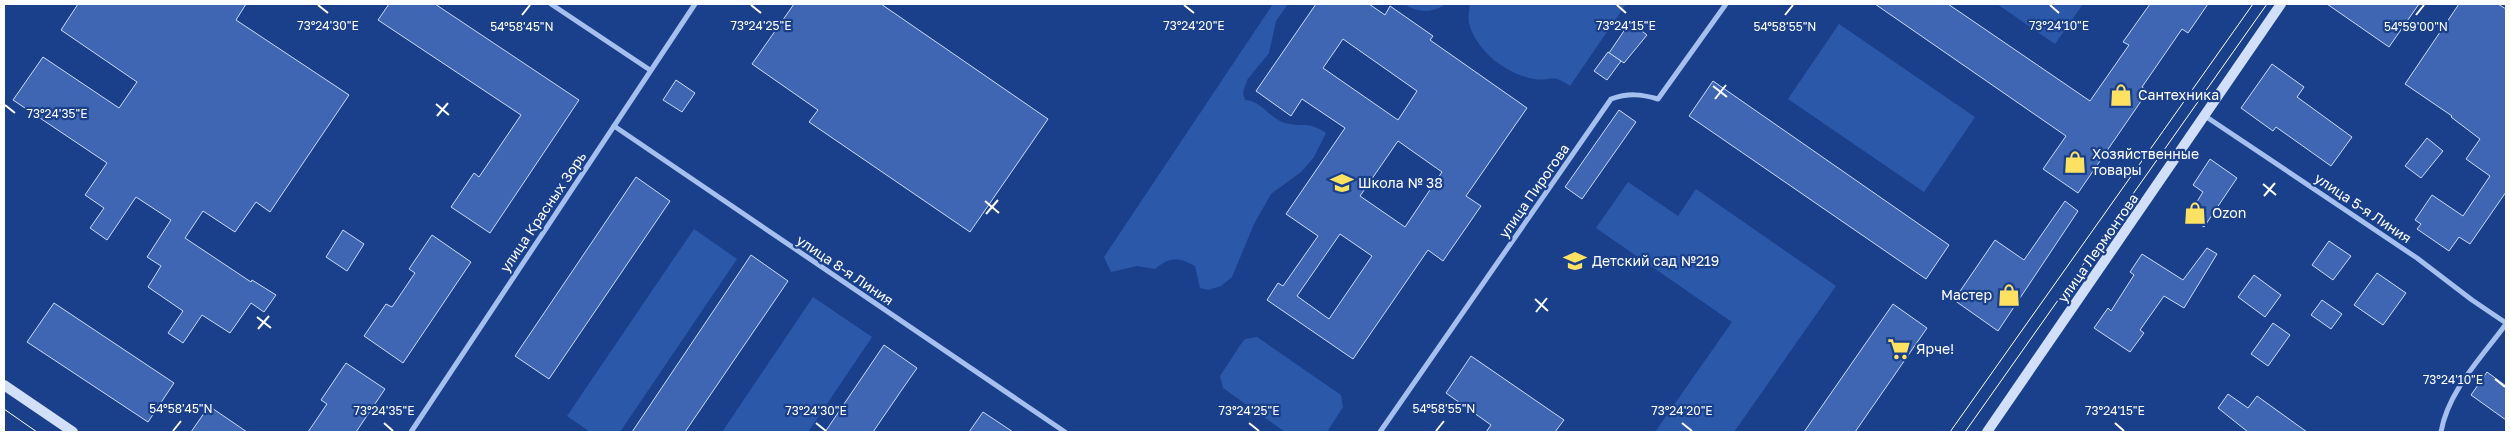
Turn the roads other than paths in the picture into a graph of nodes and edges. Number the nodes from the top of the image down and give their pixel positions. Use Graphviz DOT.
graph roads {
  1 [pos="551,4"];
  2 [pos="695,4"];
  3 [pos="1726,4"];
  4 [pos="2281,4"];
  5 [pos="650,70"];
  6 [pos="2205,116"];
  7 [pos="614,126"];
  8 [pos="2506,323"];
  9 [pos="4,385"];
  10 [pos="73,432"];
  11 [pos="411,432"];
  12 [pos="1065,432"];
  13 [pos="1380,432"];
  14 [pos="1987,432"];
  15 [pos="2441,432"];
  1 -- 5 [label="street"];
  2 -- 5 [label="street, улица Красных Зорь"];
  3 -- 13 [label="street, улица Пирогова"];
  4 -- 6 [label="main road, улица Лермонтова"];
  5 -- 7 [label="street, улица Красных Зорь"];
  6 -- 8 [label="street, улица 5-я Линия"];
  6 -- 14 [label="main road, улица Лермонтова"];
  7 -- 11 [label="street, улица Красных Зорь"];
  7 -- 12 [label="street, улица 8-я Линия"];
  8 -- 15 [label="street"];
  9 -- 10 [label="main road"];
}
